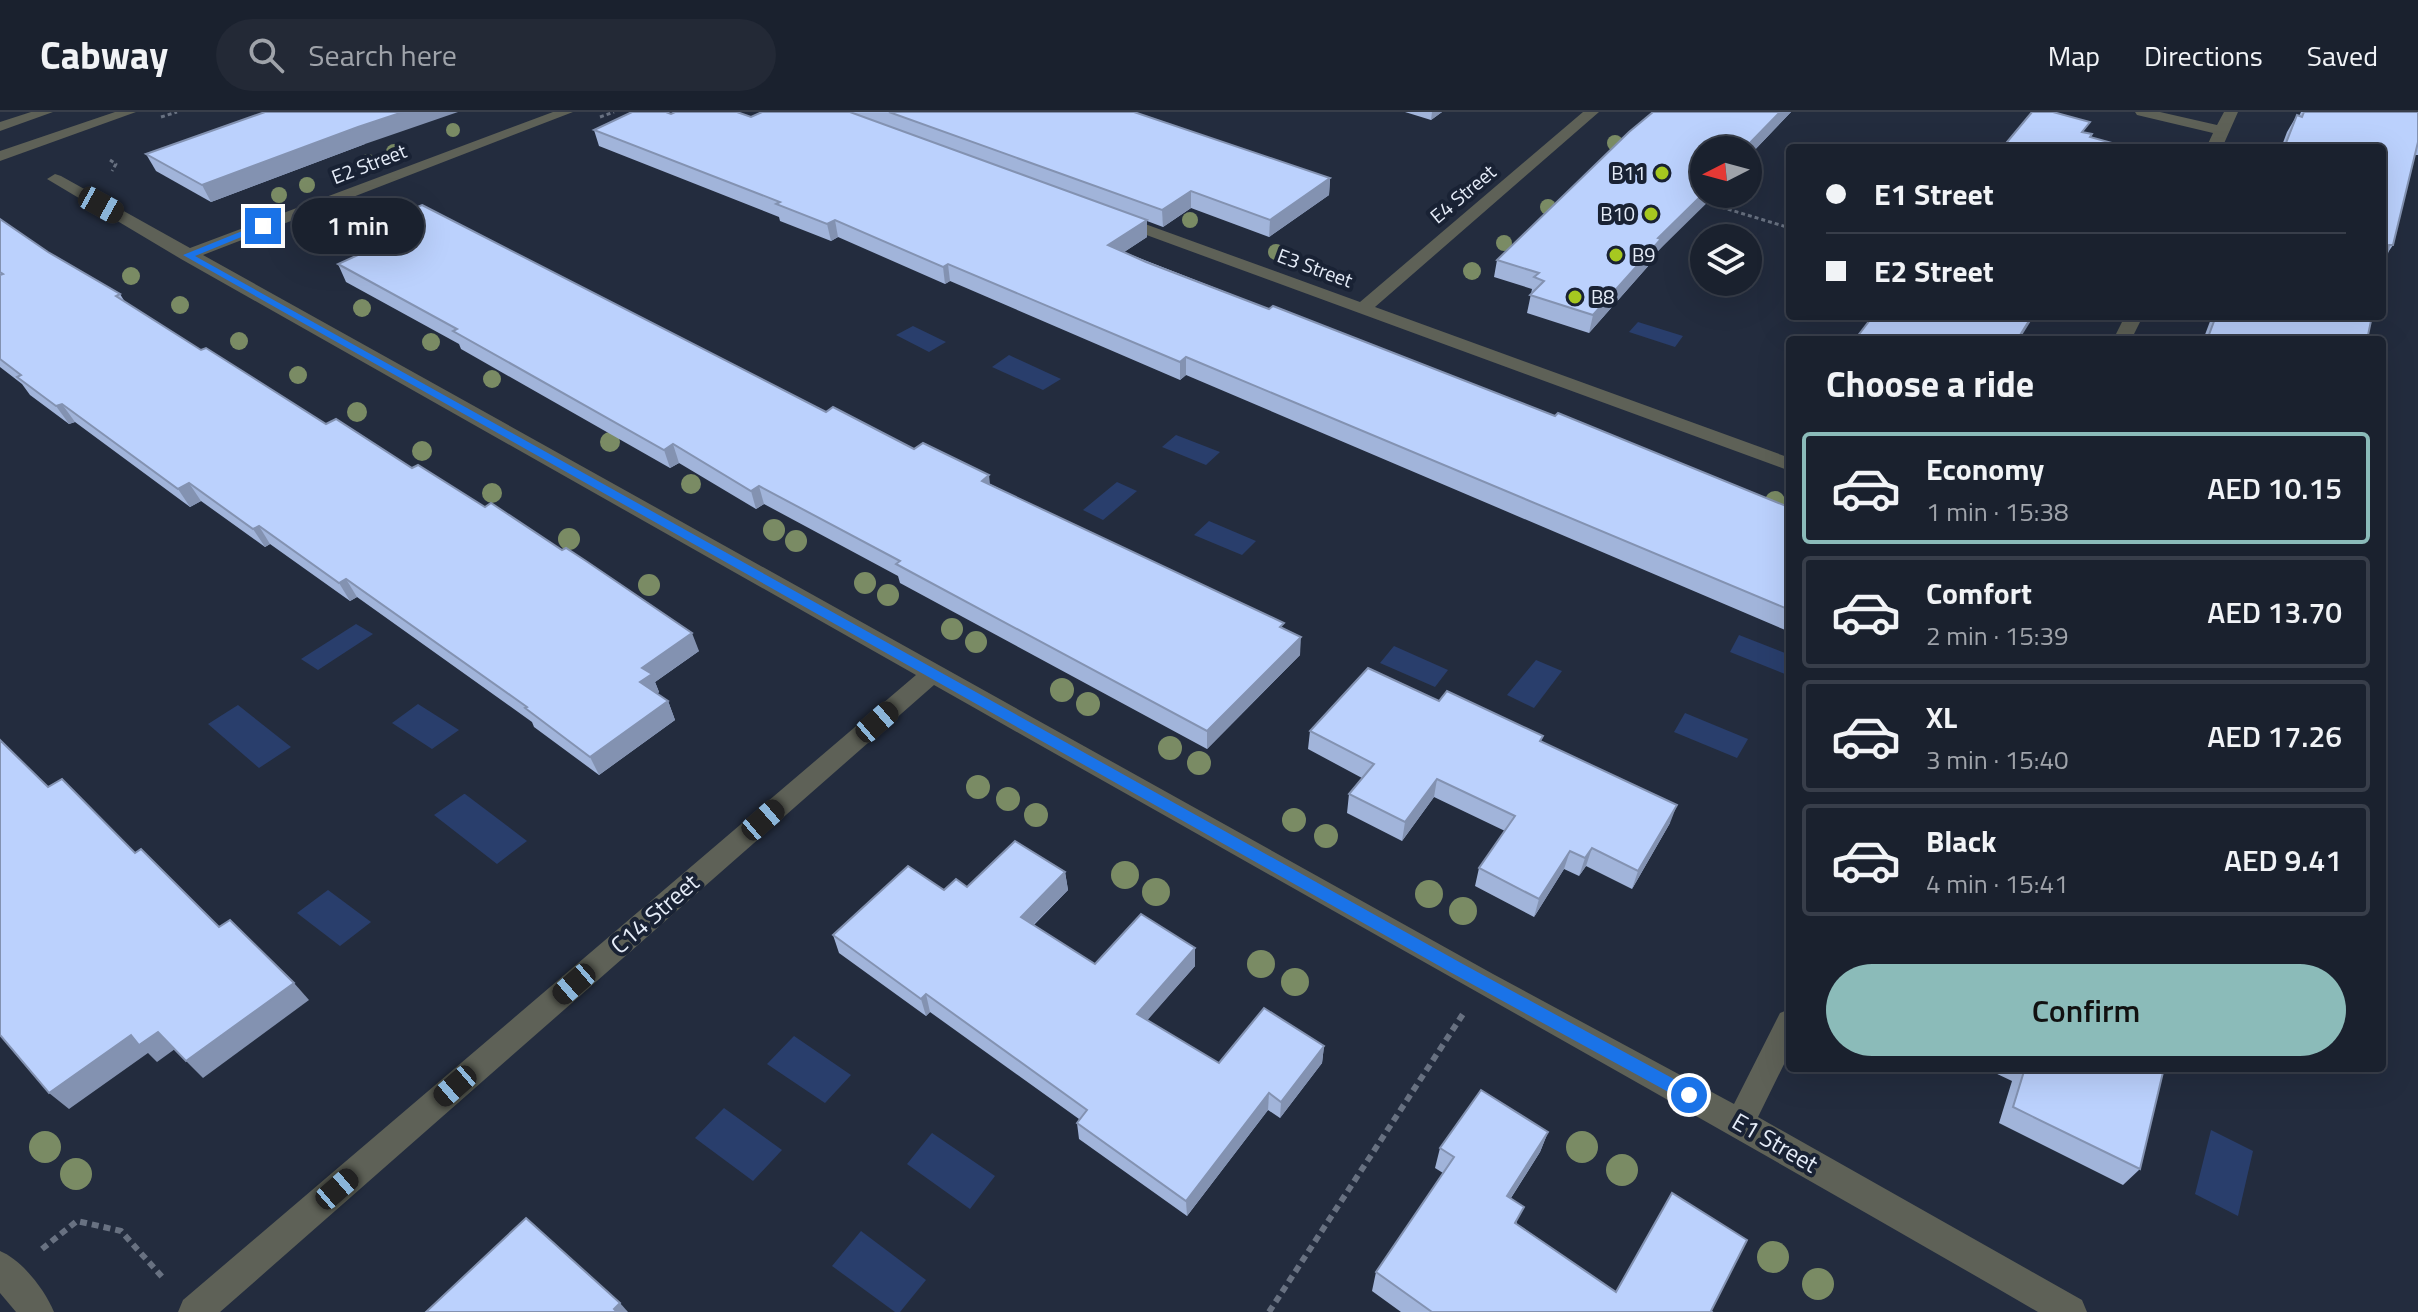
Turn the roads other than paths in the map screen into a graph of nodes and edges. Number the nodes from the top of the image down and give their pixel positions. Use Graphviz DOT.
graph roads {
  1 [pos="46,112"];
  2 [pos="129,112"];
  3 [pos="566,112"];
  4 [pos="1592,112"];
  5 [pos="2142,112"];
  6 [pos="2231,112"];
  7 [pos="0,127"];
  8 [pos="2222,131"];
  9 [pos="2216,144"];
  10 [pos="0,156"];
  11 [pos="55,179"];
  12 [pos="1096,211"];
  13 [pos="187,255"];
  14 [pos="1362,309"];
  15 [pos="1786,464"];
  16 [pos="933,673"];
  17 [pos="1786,1030"];
  18 [pos="1740,1123"];
  19 [pos="4,1272"];
  20 [pos="37,1312"];
  21 [pos="195,1312"];
  22 [pos="2070,1312"];
  1 -- 7 [label="street"];
  2 -- 10 [label="street"];
  3 -- 13 [label="street, E2 Street"];
  4 -- 14 [label="street, E4 Street"];
  5 -- 8 [label="street"];
  6 -- 8 [label="street"];
  8 -- 9 [label="street"];
  11 -- 13 [label="street, E1 Street"];
  12 -- 14 [label="street, E3 Street"];
  13 -- 16 [label="street, E1 Street"];
  14 -- 15 [label="street, E3 Street"];
  16 -- 18 [label="street, E1 Street"];
  16 -- 21 [label="street, C14 Street"];
  17 -- 18 [label="street"];
  18 -- 22 [label="street, E1 Street"];
  19 -- 20 [label="street"];
}
